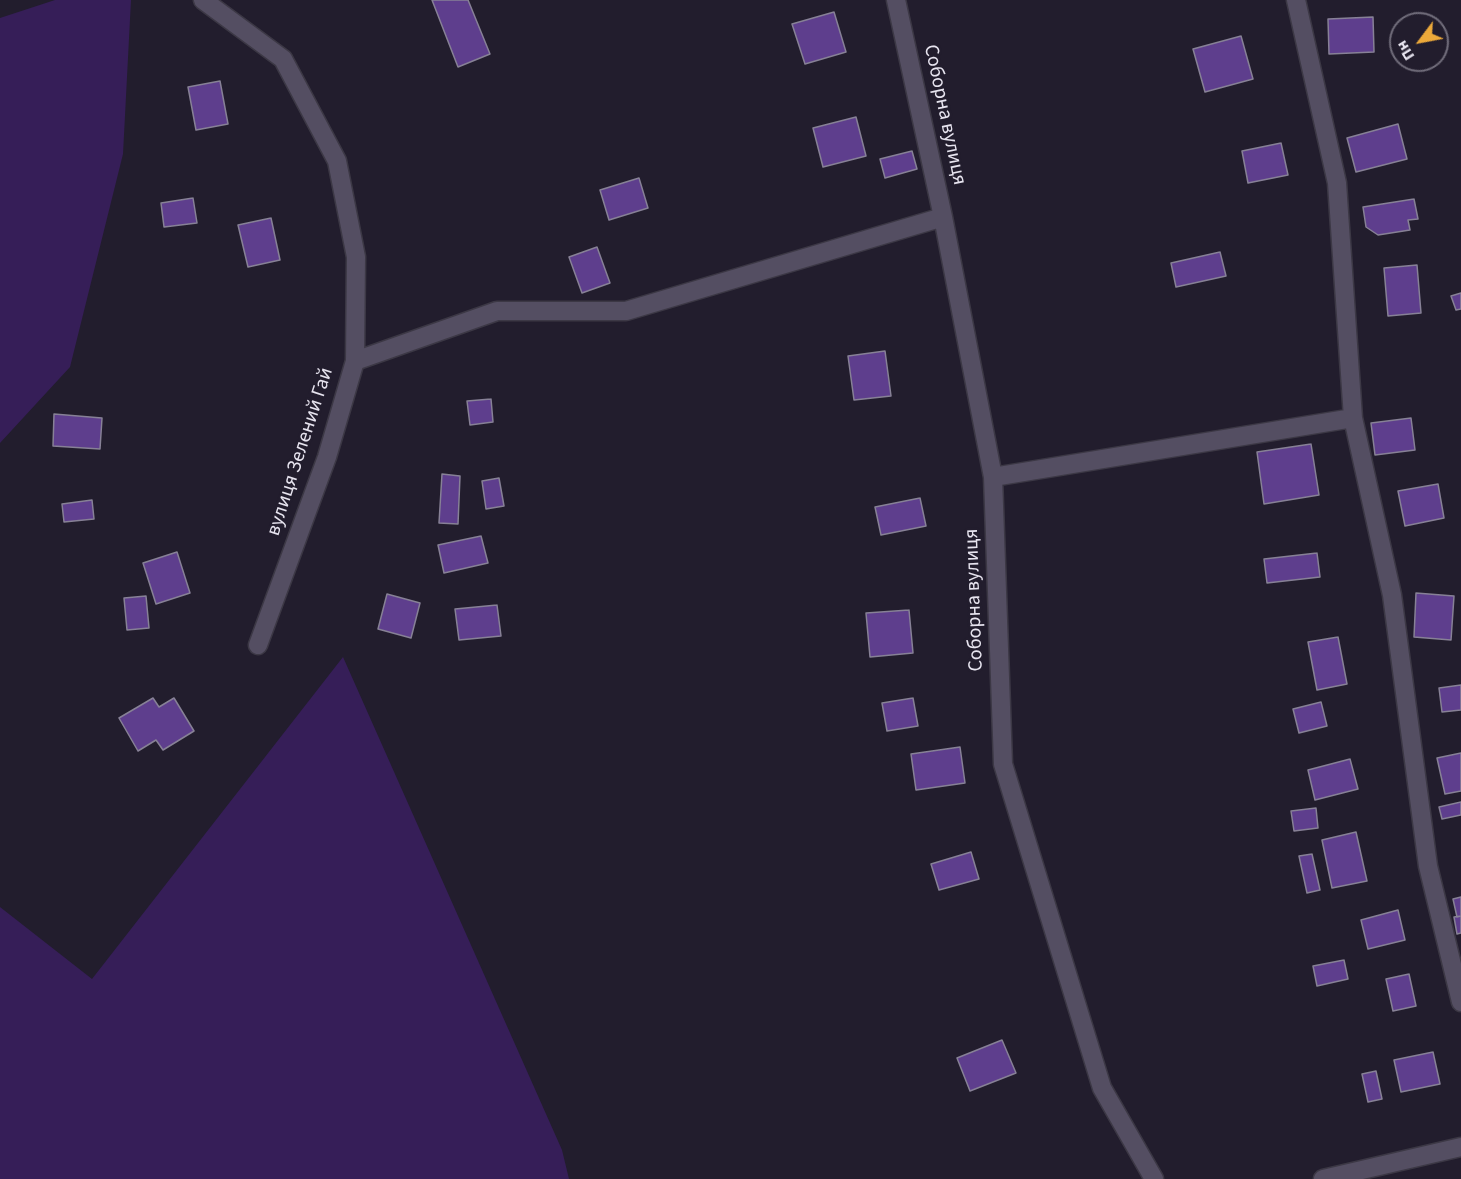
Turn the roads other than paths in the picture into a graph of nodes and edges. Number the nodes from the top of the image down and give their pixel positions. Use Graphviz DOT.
graph roads {
  1 [pos="203,0"];
  2 [pos="896,0"];
  3 [pos="1296,0"];
  4 [pos="943,218"];
  5 [pos="355,361"];
  6 [pos="1353,418"];
  7 [pos="993,477"];
  8 [pos="258,645"];
  9 [pos="1461,1002"];
  10 [pos="1461,1147"];
  11 [pos="1154,1179"];
  12 [pos="1323,1179"];
  1 -- 5 [label="street, вулиця Зелений Гай"];
  2 -- 4 [label="street, Соборна вулиця"];
  3 -- 6 [label="street"];
  4 -- 5 [label="street"];
  4 -- 7 [label="street, Соборна вулиця"];
  5 -- 8 [label="street, вулиця Зелений Гай"];
  6 -- 7 [label="street"];
  6 -- 9 [label="street"];
  7 -- 11 [label="street, Соборна вулиця"];
  10 -- 12 [label="street"];
}
